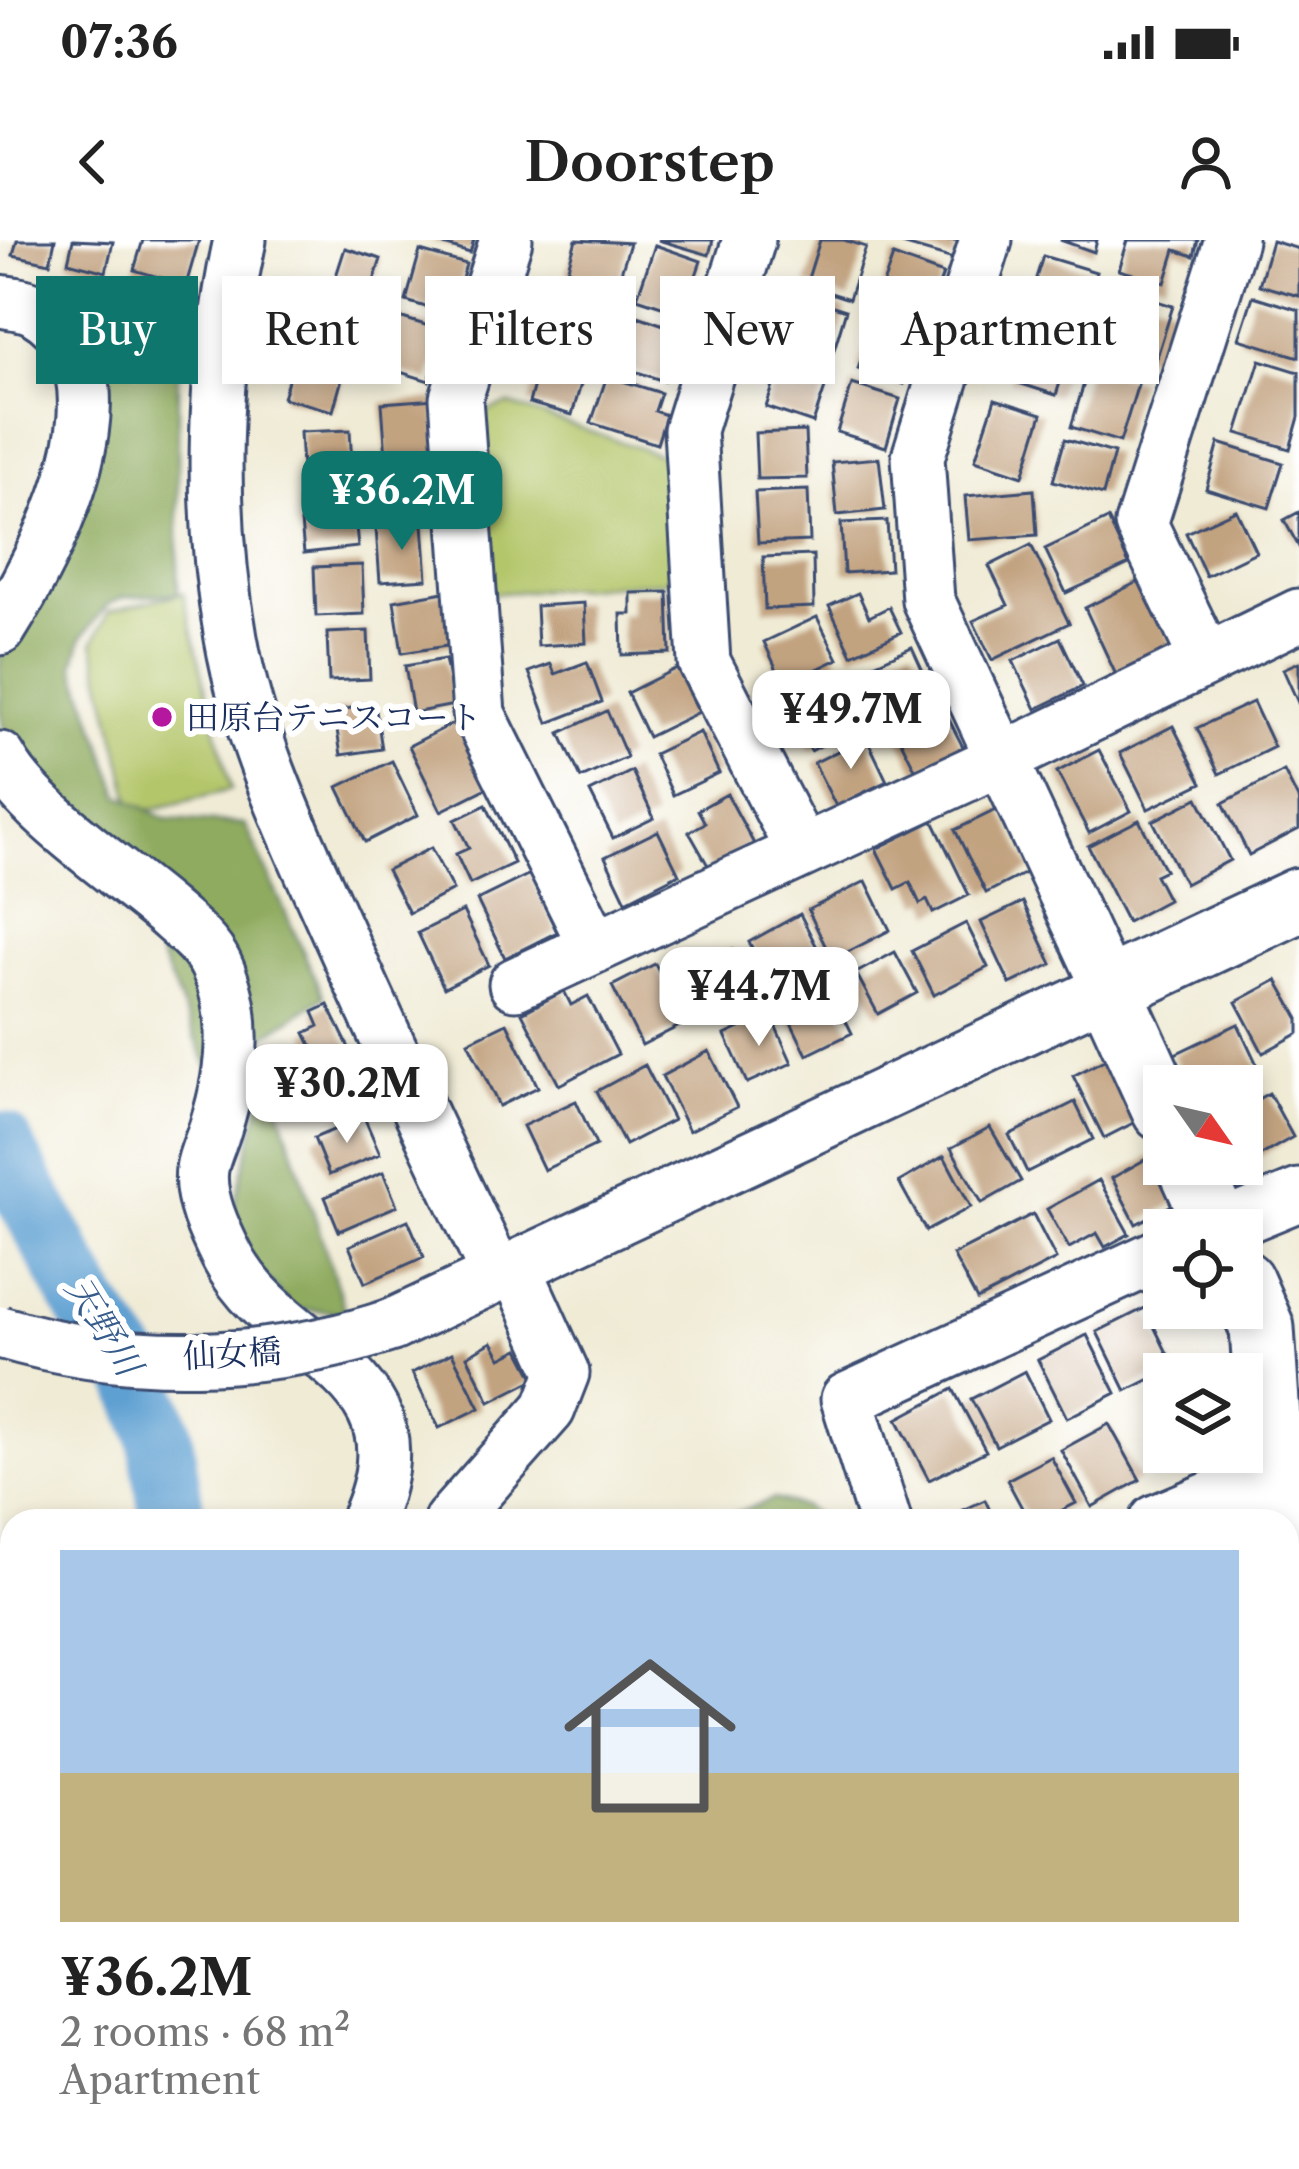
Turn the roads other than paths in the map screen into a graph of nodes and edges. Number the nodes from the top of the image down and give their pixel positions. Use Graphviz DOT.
graph roads {
  1 [pos="240,240"];
  2 [pos="506,240"];
  3 [pos="749,240"];
  4 [pos="986,240"];
  5 [pos="1232,240"];
  6 [pos="0,301"];
  7 [pos="1299,615"];
  8 [pos="0,629"];
  9 [pos="1206,660"];
  10 [pos="0,758"];
  11 [pos="1002,759"];
  12 [pos="802,851"];
  13 [pos="1299,900"];
  14 [pos="595,947"];
  15 [pos="515,984"];
  16 [pos="1109,989"];
  17 [pos="1144,1065"];
  18 [pos="506,1271"];
  19 [pos="1143,1271"];
  20 [pos="1262,1329"];
  21 [pos="0,1332"];
  22 [pos="1274,1496"];
  23 [pos="371,1509"];
  24 [pos="461,1509"];
  25 [pos="881,1509"];
  26 [pos="1213,1509"];
  1 -- 18 [label="street"];
  2 -- 14 [label="street"];
  3 -- 12 [label="street"];
  4 -- 11 [label="street"];
  5 -- 9 [label="street"];
  6 -- 8 [label="street"];
  7 -- 9 [label="street"];
  9 -- 11 [label="street"];
  10 -- 23 [label="street"];
  11 -- 12 [label="street"];
  11 -- 16 [label="street"];
  12 -- 14 [label="street"];
  13 -- 16 [label="main road"];
  14 -- 15 [label="street"];
  16 -- 17 [label="main road"];
  16 -- 18 [label="street, 仙女橋"];
  18 -- 21 [label="street, 仙女橋, bridge"];
  18 -- 24 [label="street"];
  19 -- 25 [label="street"];
  20 -- 22 [label="main road"];
  22 -- 26 [label="street"];
}
